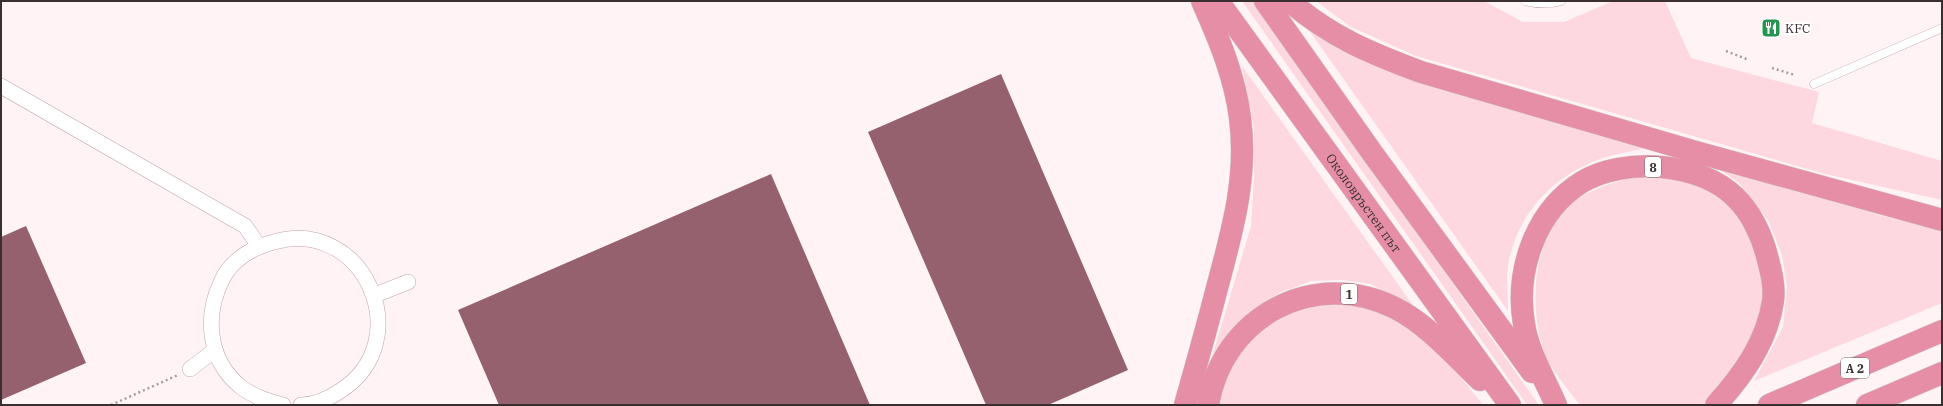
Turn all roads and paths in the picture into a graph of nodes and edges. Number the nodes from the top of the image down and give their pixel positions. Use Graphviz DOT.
graph roads {
  1 [pos="1202,1"];
  2 [pos="1218,1"];
  3 [pos="1265,1"];
  4 [pos="1289,1"];
  5 [pos="1525,1"];
  6 [pos="1561,1"];
  7 [pos="1942,28"];
  8 [pos="1726,51"];
  9 [pos="1749,60"];
  10 [pos="1772,68"];
  11 [pos="1795,75"];
  12 [pos="1814,84"];
  13 [pos="1,86"];
  14 [pos="1942,220"];
  15 [pos="259,246"];
  16 [pos="408,282"];
  17 [pos="375,295"];
  18 [pos="1942,331"];
  19 [pos="215,350"];
  20 [pos="190,370"];
  21 [pos="1942,373"];
  22 [pos="330,402"];
  23 [pos="111,405"];
  24 [pos="283,405"];
  25 [pos="301,405"];
  26 [pos="1186,405"];
  27 [pos="1208,405"];
  28 [pos="1509,405"];
  29 [pos="1556,405"];
  30 [pos="1716,405"];
  31 [pos="1769,405"];
  32 [pos="1867,405"];
  1 -- 26 [label="highway"];
  2 -- 28 [label="highway, Околовръстен път"];
  3 -- 29 [label="highway, 8"];
  4 -- 14 [label="highway"];
  5 -- 6 [label="lane"];
  7 -- 12 [label="lane"];
  8 -- 9 [label="path"];
  10 -- 11 [label="path"];
  13 -- 15 [label="street"];
  15 -- 17 [label="street"];
  15 -- 19 [label="street"];
  16 -- 17 [label="street"];
  17 -- 22 [label="street"];
  18 -- 31 [label="highway, A 2"];
  19 -- 20 [label="street"];
  19 -- 24 [label="street"];
  20 -- 23 [label="path"];
  21 -- 32 [label="highway"];
  22 -- 25 [label="street"];
  27 -- 28 [label="highway, 1"];
  29 -- 30 [label="highway, 8"];
}
